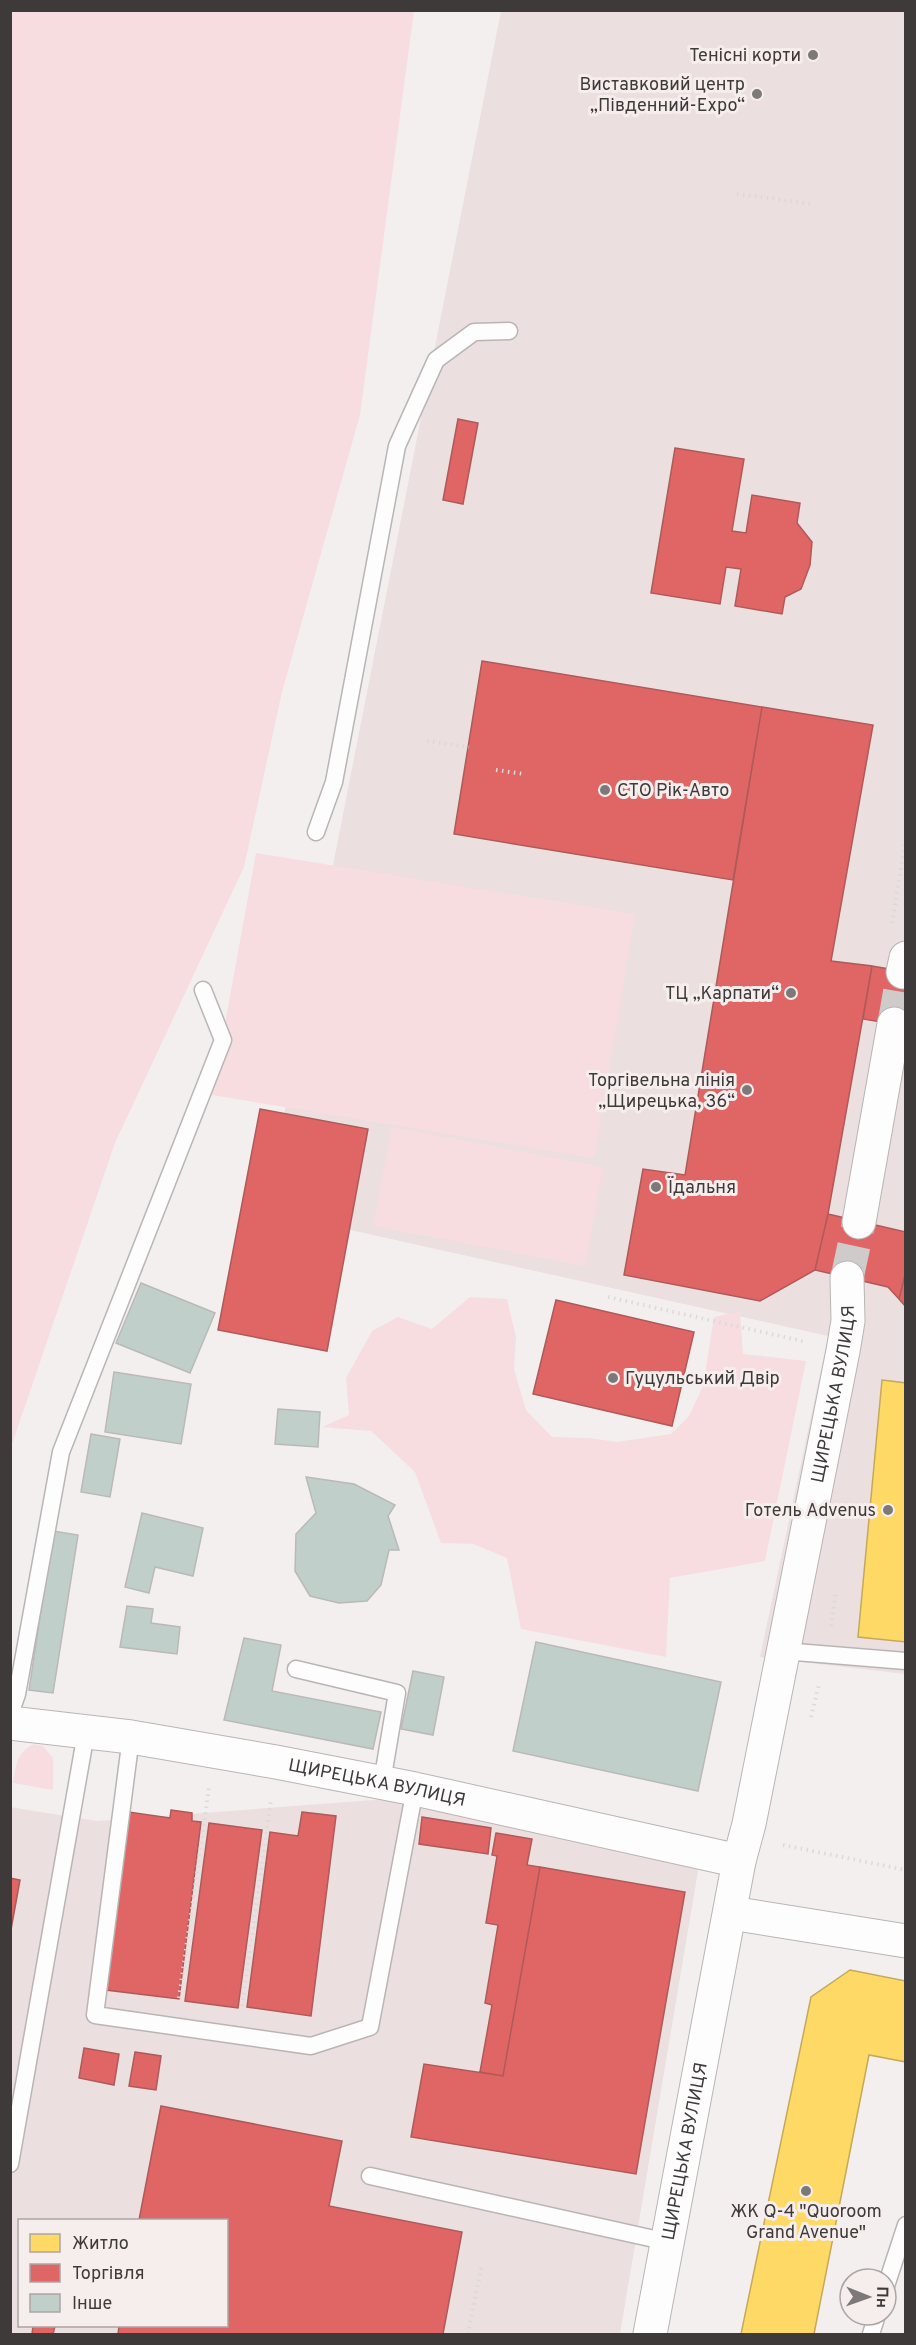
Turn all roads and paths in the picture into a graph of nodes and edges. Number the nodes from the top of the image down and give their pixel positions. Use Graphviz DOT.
graph roads {
  1 [pos="737,194"];
  2 [pos="813,204"];
  3 [pos="509,331"];
  4 [pos="427,741"];
  5 [pos="469,747"];
  6 [pos="496,770"];
  7 [pos="524,774"];
  8 [pos="316,832"];
  9 [pos="906,838"];
  10 [pos="892,925"];
  11 [pos="203,990"];
  12 [pos="894,1024"];
  13 [pos="906,1086"];
  14 [pos="858,1280"];
  15 [pos="608,1297"];
  16 [pos="817,1345"];
  17 [pos="783,1651"];
  18 [pos="906,1661"];
  19 [pos="296,1669"];
  20 [pos="10,1714"];
  21 [pos="10,1723"];
  22 [pos="86,1734"];
  23 [pos="131,1737"];
  24 [pos="215,1752"];
  25 [pos="276,1762"];
  26 [pos="382,1782"];
  27 [pos="415,1789"];
  28 [pos="780,1844"];
  29 [pos="739,1861"];
  30 [pos="906,1870"];
  31 [pos="730,1912"];
  32 [pos="906,1941"];
  33 [pos="175,2028"];
  34 [pos="238,2037"];
  35 [pos="10,2164"];
  36 [pos="370,2176"];
  37 [pos="906,2224"];
  38 [pos="668,2241"];
  39 [pos="482,2264"];
  40 [pos="892,2267"];
  41 [pos="468,2334"];
  42 [pos="650,2334"];
  1 -- 2 [label="path"];
  3 -- 8 [label="lane"];
  4 -- 5 [label="path"];
  6 -- 7 [label="path"];
  9 -- 10 [label="path"];
  11 -- 20 [label="lane"];
  12 -- 13 [label="street"];
  14 -- 17 [label="street, ЩИРЕЦЬКА ВУЛИЦЯ"];
  15 -- 16 [label="path"];
  17 -- 18 [label="lane"];
  17 -- 29 [label="street, ЩИРЕЦЬКА ВУЛИЦЯ"];
  19 -- 26 [label="lane"];
  21 -- 22 [label="street, ЩИРЕЦЬКА ВУЛИЦЯ"];
  22 -- 23 [label="street, ЩИРЕЦЬКА ВУЛИЦЯ"];
  22 -- 35 [label="lane"];
  23 -- 24 [label="street, ЩИРЕЦЬКА ВУЛИЦЯ"];
  23 -- 33 [label="lane"];
  24 -- 25 [label="street, ЩИРЕЦЬКА ВУЛИЦЯ"];
  24 -- 33 [label="path"];
  25 -- 26 [label="street, ЩИРЕЦЬКА ВУЛИЦЯ"];
  25 -- 34 [label="path"];
  26 -- 27 [label="street, ЩИРЕЦЬКА ВУЛИЦЯ"];
  27 -- 29 [label="street, ЩИРЕЦЬКА ВУЛИЦЯ"];
  27 -- 34 [label="lane"];
  28 -- 30 [label="path"];
  29 -- 31 [label="street, ЩИРЕЦЬКА ВУЛИЦЯ"];
  31 -- 32 [label="street"];
  31 -- 38 [label="street, ЩИРЕЦЬКА ВУЛИЦЯ"];
  33 -- 34 [label="lane"];
  36 -- 38 [label="lane"];
  37 -- 40 [label="lane"];
  38 -- 42 [label="street, ЩИРЕЦЬКА ВУЛИЦЯ"];
  39 -- 41 [label="path"];
}
